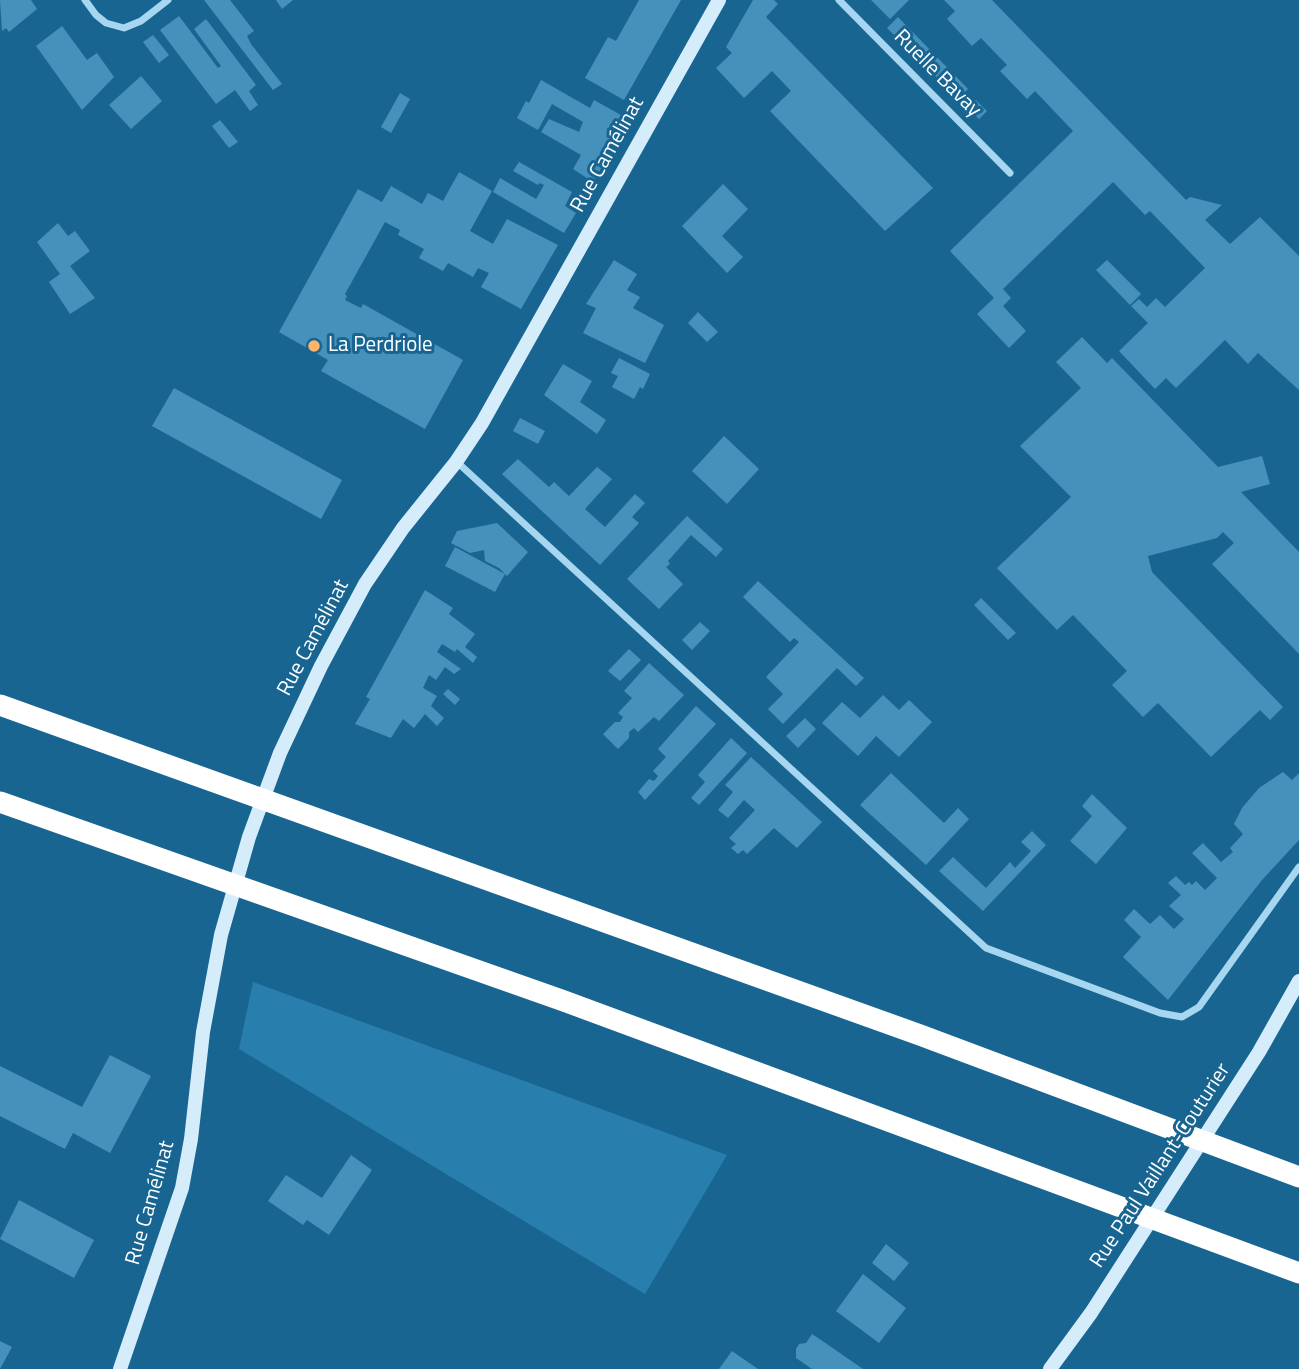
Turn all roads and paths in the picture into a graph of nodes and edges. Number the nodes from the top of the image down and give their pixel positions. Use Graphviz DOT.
graph roads {
  1 [pos="85,0"];
  2 [pos="168,0"];
  3 [pos="719,0"];
  4 [pos="839,0"];
  5 [pos="1010,173"];
  6 [pos="456,462"];
  7 [pos="0,705"];
  8 [pos="0,802"];
  9 [pos="1299,867"];
  10 [pos="1299,981"];
  11 [pos="1299,1177"];
  12 [pos="1299,1273"];
  13 [pos="120,1369"];
  14 [pos="1050,1369"];
  1 -- 2 [label="street"];
  3 -- 6 [label="street, Rue Camélinat"];
  4 -- 5 [label="street, Ruelle Bavay"];
  6 -- 9 [label="street"];
  6 -- 13 [label="street, Rue Camélinat"];
  7 -- 11 [label="highway"];
  8 -- 12 [label="highway"];
  10 -- 14 [label="street, Rue Paul Vaillant-Couturier"];
}
